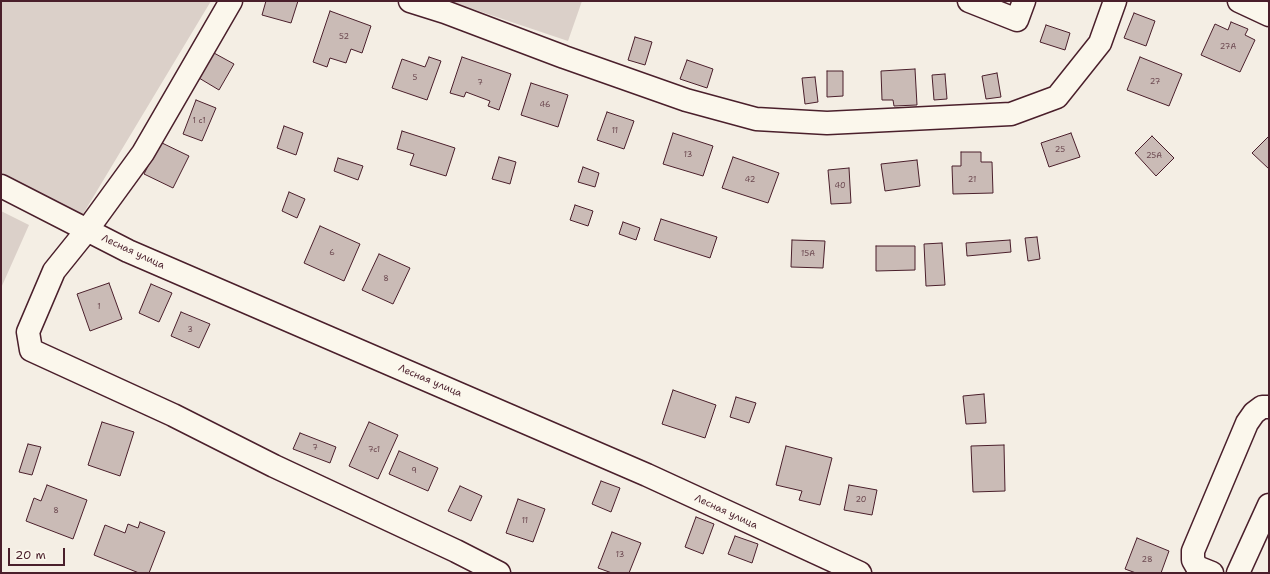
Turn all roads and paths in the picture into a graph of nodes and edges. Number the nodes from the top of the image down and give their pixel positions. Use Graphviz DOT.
graph roads {
  1 [pos="231,1"];
  2 [pos="410,1"];
  3 [pos="968,1"];
  4 [pos="1024,1"];
  5 [pos="1115,1"];
  6 [pos="1239,1"];
  7 [pos="1269,14"];
  8 [pos="1,186"];
  9 [pos="87,230"];
  10 [pos="1269,407"];
  11 [pos="1269,505"];
  12 [pos="500,573"];
  13 [pos="860,573"];
  14 [pos="1212,573"];
  15 [pos="1238,573"];
  1 -- 9 [label="street"];
  2 -- 5 [label="street"];
  3 -- 4 [label="street"];
  6 -- 7 [label="street"];
  8 -- 9 [label="street, Лесная улица"];
  9 -- 12 [label="street"];
  9 -- 13 [label="street, Лесная улица"];
  10 -- 14 [label="street"];
  11 -- 15 [label="street"];
}
